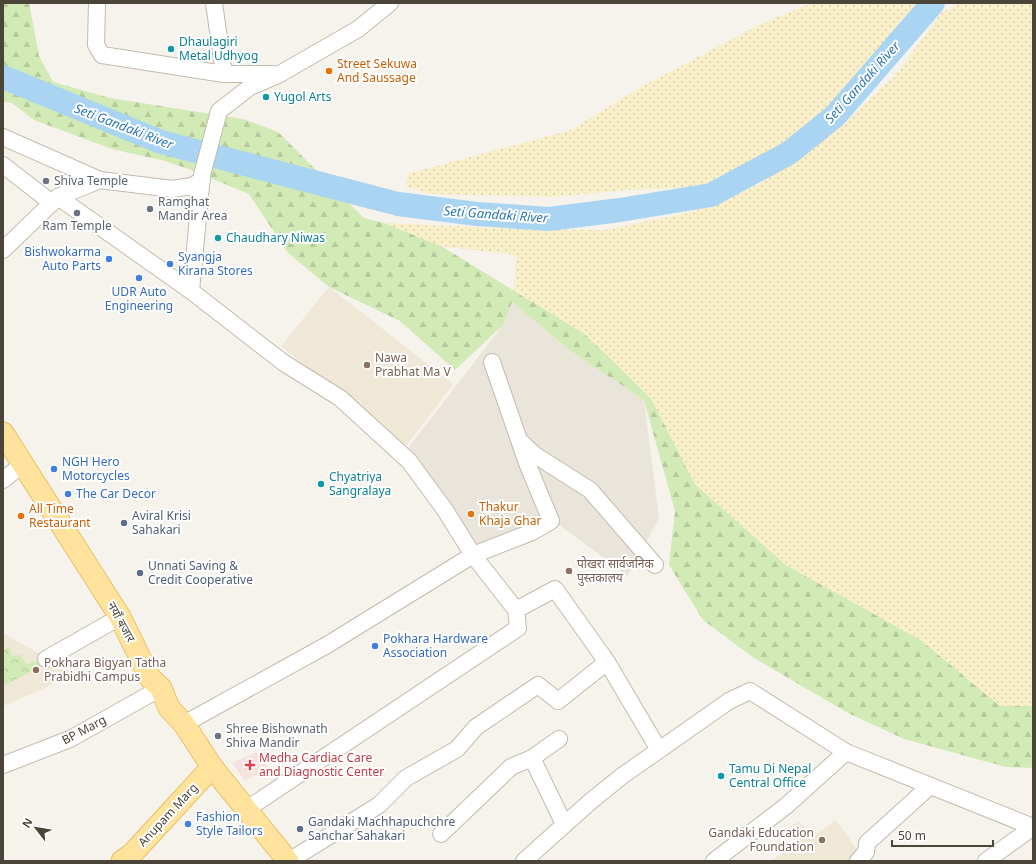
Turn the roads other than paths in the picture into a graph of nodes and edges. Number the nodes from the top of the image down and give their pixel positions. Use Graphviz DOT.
graph roads {
  1 [pos="97,3"];
  2 [pos="214,3"];
  3 [pos="390,3"];
  4 [pos="224,74"];
  5 [pos="278,74"];
  6 [pos="3,137"];
  7 [pos="3,165"];
  8 [pos="202,178"];
  9 [pos="100,180"];
  10 [pos="55,200"];
  11 [pos="3,250"];
  12 [pos="191,291"];
  13 [pos="492,362"];
  14 [pos="3,433"];
  15 [pos="520,441"];
  16 [pos="23,464"];
  17 [pos="3,480"];
  18 [pos="473,555"];
  19 [pos="655,564"];
  20 [pos="516,610"];
  21 [pos="120,617"];
  22 [pos="46,659"];
  23 [pos="607,662"];
  24 [pos="161,688"];
  25 [pos="184,724"];
  26 [pos="559,739"];
  27 [pos="659,750"];
  28 [pos="846,752"];
  29 [pos="532,758"];
  30 [pos="3,765"];
  31 [pos="212,767"];
  32 [pos="930,786"];
  33 [pos="247,809"];
  34 [pos="564,824"];
  35 [pos="1033,827"];
  36 [pos="441,834"];
  37 [pos="122,861"];
  38 [pos="289,861"];
  39 [pos="524,861"];
  40 [pos="714,861"];
  41 [pos="858,861"];
  42 [pos="986,861"];
  1 -- 4 [label="street"];
  2 -- 4 [label="street"];
  3 -- 5 [label="street"];
  4 -- 5 [label="street"];
  5 -- 8 [label="street"];
  6 -- 9 [label="street"];
  7 -- 10 [label="street"];
  8 -- 9 [label="street"];
  8 -- 12 [label="street"];
  9 -- 10 [label="street"];
  10 -- 11 [label="street"];
  10 -- 12 [label="street"];
  12 -- 18 [label="street"];
  13 -- 15 [label="street"];
  14 -- 16 [label="main road, नयाँ बजार"];
  15 -- 18 [label="street"];
  15 -- 19 [label="street"];
  16 -- 17 [label="street"];
  16 -- 21 [label="main road, नयाँ बजार"];
  18 -- 20 [label="street"];
  18 -- 25 [label="street"];
  20 -- 23 [label="street"];
  20 -- 33 [label="street"];
  21 -- 22 [label="street"];
  21 -- 24 [label="main road, नयाँ बजार"];
  23 -- 27 [label="street"];
  23 -- 38 [label="street"];
  24 -- 25 [label="main road, नयाँ बजार"];
  24 -- 30 [label="street, BP Marg"];
  25 -- 31 [label="main road, नयाँ बजार"];
  26 -- 29 [label="street"];
  27 -- 28 [label="street"];
  27 -- 34 [label="street"];
  28 -- 32 [label="street"];
  28 -- 40 [label="street"];
  29 -- 34 [label="street"];
  29 -- 36 [label="street"];
  31 -- 33 [label="main road, नयाँ बजार"];
  31 -- 37 [label="main road, Anupam Marg"];
  32 -- 35 [label="street"];
  32 -- 41 [label="street"];
  33 -- 38 [label="main road, नयाँ बजार"];
  34 -- 39 [label="street"];
  35 -- 42 [label="street"];
}
